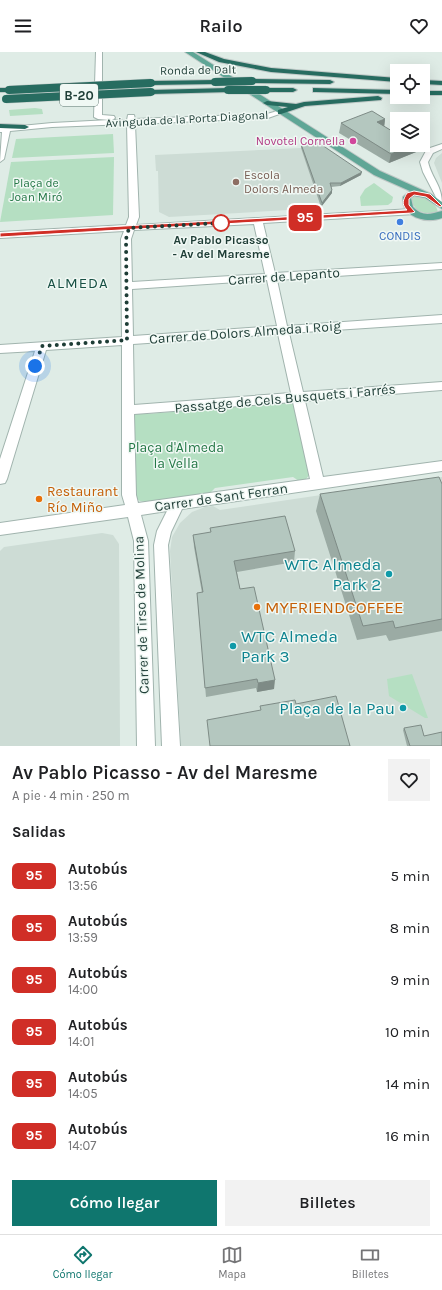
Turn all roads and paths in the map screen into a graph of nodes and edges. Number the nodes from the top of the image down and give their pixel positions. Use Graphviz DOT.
graph roads {
  1 [pos="99,52"];
  2 [pos="188,52"];
  3 [pos="199,52"];
  4 [pos="390,79"];
  5 [pos="430,83"];
  6 [pos="390,84"];
  7 [pos="442,84"];
  8 [pos="430,85"];
  9 [pos="0,90"];
  10 [pos="390,92"];
  11 [pos="430,93"];
  12 [pos="442,93"];
  13 [pos="430,97"];
  14 [pos="442,97"];
  15 [pos="390,98"];
  16 [pos="3,99"];
  17 [pos="267,103"];
  18 [pos="304,104"];
  19 [pos="274,107"];
  20 [pos="281,112"];
  21 [pos="96,117"];
  22 [pos="132,120"];
  23 [pos="2,128"];
  24 [pos="132,134"];
  25 [pos="442,146"];
  26 [pos="0,159"];
  27 [pos="377,173"];
  28 [pos="430,179"];
  29 [pos="418,193"];
  30 [pos="406,200"];
  31 [pos="442,201"];
  32 [pos="442,206"];
  33 [pos="412,212"];
  34 [pos="442,214"];
  35 [pos="431,218"];
  36 [pos="258,220"];
  37 [pos="442,227"];
  38 [pos="129,228"];
  39 [pos="0,235"];
  40 [pos="442,266"];
  41 [pos="271,277"];
  42 [pos="126,286"];
  43 [pos="442,319"];
  44 [pos="283,330"];
  45 [pos="127,340"];
  46 [pos="42,346"];
  47 [pos="0,349"];
  48 [pos="442,386"];
  49 [pos="298,397"];
  50 [pos="128,410"];
  51 [pos="442,466"];
  52 [pos="0,479"];
  53 [pos="318,484"];
  54 [pos="178,504"];
  55 [pos="133,510"];
  56 [pos="0,529"];
  57 [pos="146,746"];
  58 [pos="171,746"];
  1 -- 21 [label="street"];
  2 -- 17 [label="main road"];
  3 -- 4 [label="highway"];
  5 -- 7 [label="highway"];
  6 -- 9 [label="highway, Ronda de Dalt / B-20, bridge"];
  7 -- 8 [label="highway"];
  10 -- 16 [label="highway, Ronda de Dalt / B-20, bridge"];
  11 -- 12 [label="highway"];
  13 -- 14 [label="highway"];
  15 -- 18 [label="highway"];
  17 -- 18 [label="highway"];
  17 -- 19 [label="main road"];
  18 -- 20 [label="highway"];
  19 -- 20 [label="main road"];
  19 -- 22 [label="street, Avinguda de la Porta Diagonal"];
  20 -- 22 [label="street, Avinguda de la Porta Diagonal"];
  20 -- 27 [label="main road"];
  21 -- 22 [label="street, Avinguda de la Porta Diagonal"];
  21 -- 23 [label="street, Avinguda de la Porta Diagonal"];
  21 -- 24 [label="street, Avinguda de la Porta Diagonal"];
  22 -- 24 [label="street, Carrer de Tirso de Molina"];
  23 -- 26 [label="street"];
  24 -- 38 [label="street, Carrer de Tirso de Molina"];
  25 -- 28 [label="street"];
  27 -- 29 [label="main road"];
  27 -- 30 [label="main road"];
  28 -- 29 [label="street"];
  28 -- 31 [label="street"];
  29 -- 30 [label="main road"];
  29 -- 32 [label="main road"];
  30 -- 33 [label="main road"];
  33 -- 35 [label="main road"];
  33 -- 36 [label="street"];
  34 -- 35 [label="main road"];
  35 -- 37 [label="main road"];
  36 -- 38 [label="street"];
  36 -- 41 [label="street"];
  38 -- 39 [label="street"];
  38 -- 42 [label="street, Carrer de Tirso de Molina"];
  40 -- 41 [label="street, Carrer de Lepanto"];
  41 -- 42 [label="street, Carrer de Lepanto"];
  41 -- 44 [label="street"];
  42 -- 45 [label="street, Carrer de Tirso de Molina"];
  43 -- 44 [label="street, Carrer de Dolors Almeda i Roig"];
  44 -- 45 [label="street, Carrer de Dolors Almeda i Roig"];
  44 -- 49 [label="street"];
  45 -- 46 [label="street, Carrer de Dolors Almeda i Roig"];
  45 -- 50 [label="street, Carrer de Tirso de Molina"];
  46 -- 47 [label="street, Carrer de Dolors Almeda i Roig"];
  46 -- 52 [label="street"];
  48 -- 49 [label="street, Passatge de Cels Busquets i Farrés"];
  49 -- 50 [label="street, Passatge de Cels Busquets i Farrés"];
  49 -- 53 [label="street"];
  50 -- 55 [label="street, Carrer de Tirso de Molina"];
  51 -- 53 [label="street, Carrer de Sant Ferran"];
  53 -- 54 [label="street, Carrer de Sant Ferran"];
  54 -- 55 [label="street, Carrer de Sant Ferran"];
  54 -- 58 [label="street, Carrer de Tirso de Molina"];
  55 -- 56 [label="street, Carrer de Sant Ferran"];
  55 -- 57 [label="street, Carrer de Tirso de Molina"];
}
